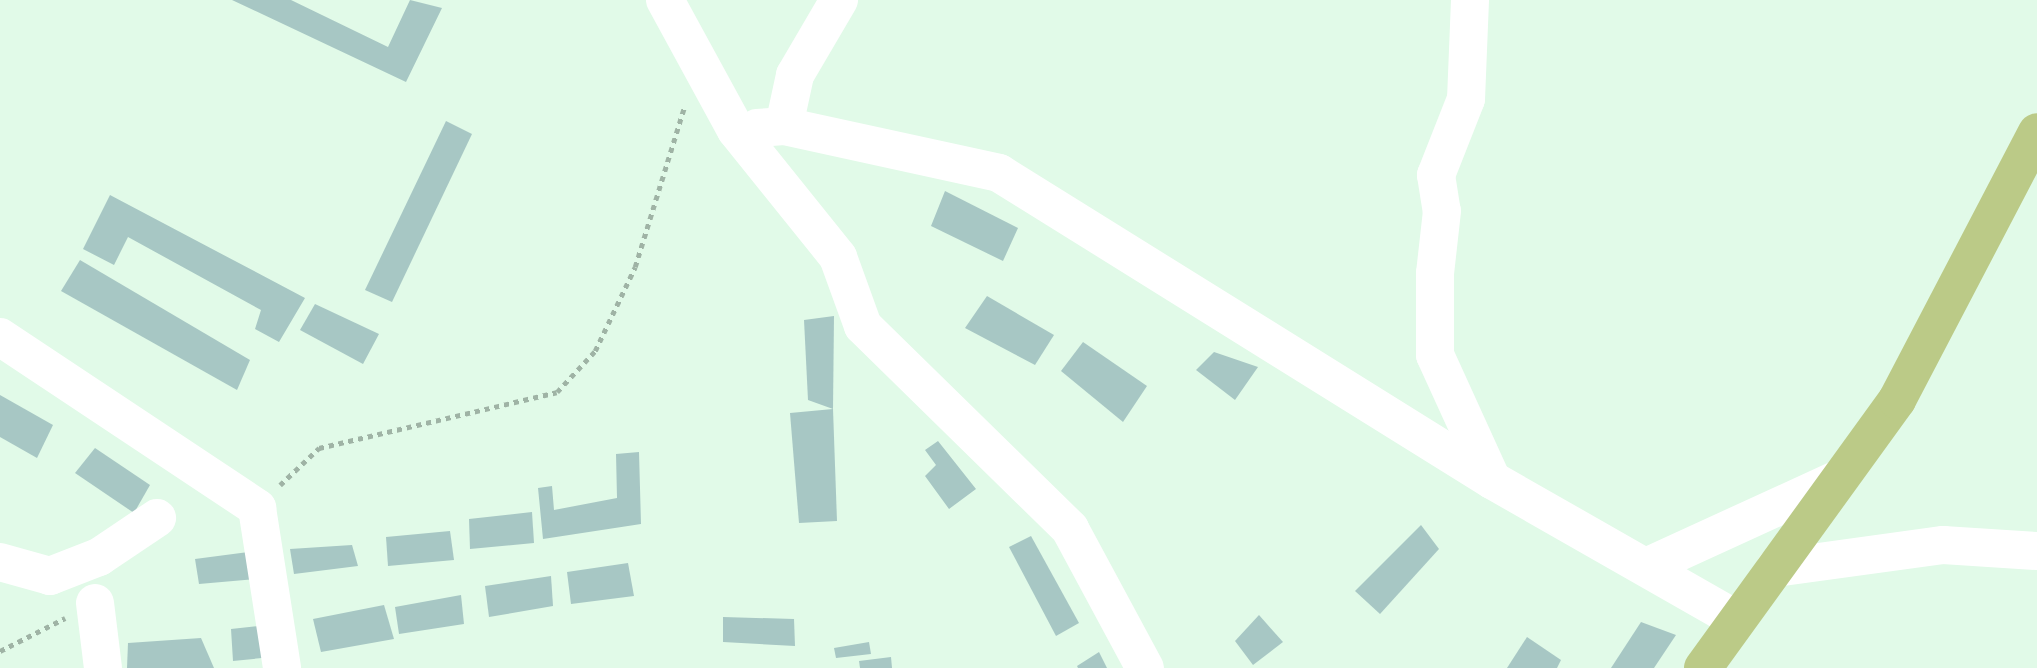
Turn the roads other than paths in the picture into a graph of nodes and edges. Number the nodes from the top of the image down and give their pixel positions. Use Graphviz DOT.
graph roads {
  1 [pos="665,0"];
  2 [pos="839,0"];
  3 [pos="1470,0"];
  4 [pos="784,126"];
  5 [pos="736,131"];
  6 [pos="2037,132"];
  7 [pos="0,337"];
  8 [pos="1840,478"];
  9 [pos="1492,480"];
  10 [pos="157,518"];
  11 [pos="2037,551"];
  12 [pos="0,562"];
  13 [pos="1646,567"];
  14 [pos="1775,568"];
  15 [pos="95,603"];
  16 [pos="1737,620"];
  17 [pos="103,668"];
  18 [pos="282,668"];
  19 [pos="1144,668"];
  20 [pos="1703,668"];
  1 -- 5 [label="street"];
  2 -- 4 [label="street"];
  3 -- 9 [label="street"];
  4 -- 5 [label="street"];
  4 -- 9 [label="street"];
  5 -- 19 [label="street"];
  6 -- 8 [label="main road"];
  7 -- 18 [label="street"];
  8 -- 13 [label="street"];
  8 -- 14 [label="main road"];
  9 -- 13 [label="street"];
  10 -- 12 [label="street"];
  11 -- 14 [label="street"];
  13 -- 16 [label="street"];
  14 -- 16 [label="main road"];
  15 -- 17 [label="street"];
  16 -- 20 [label="main road"];
}
